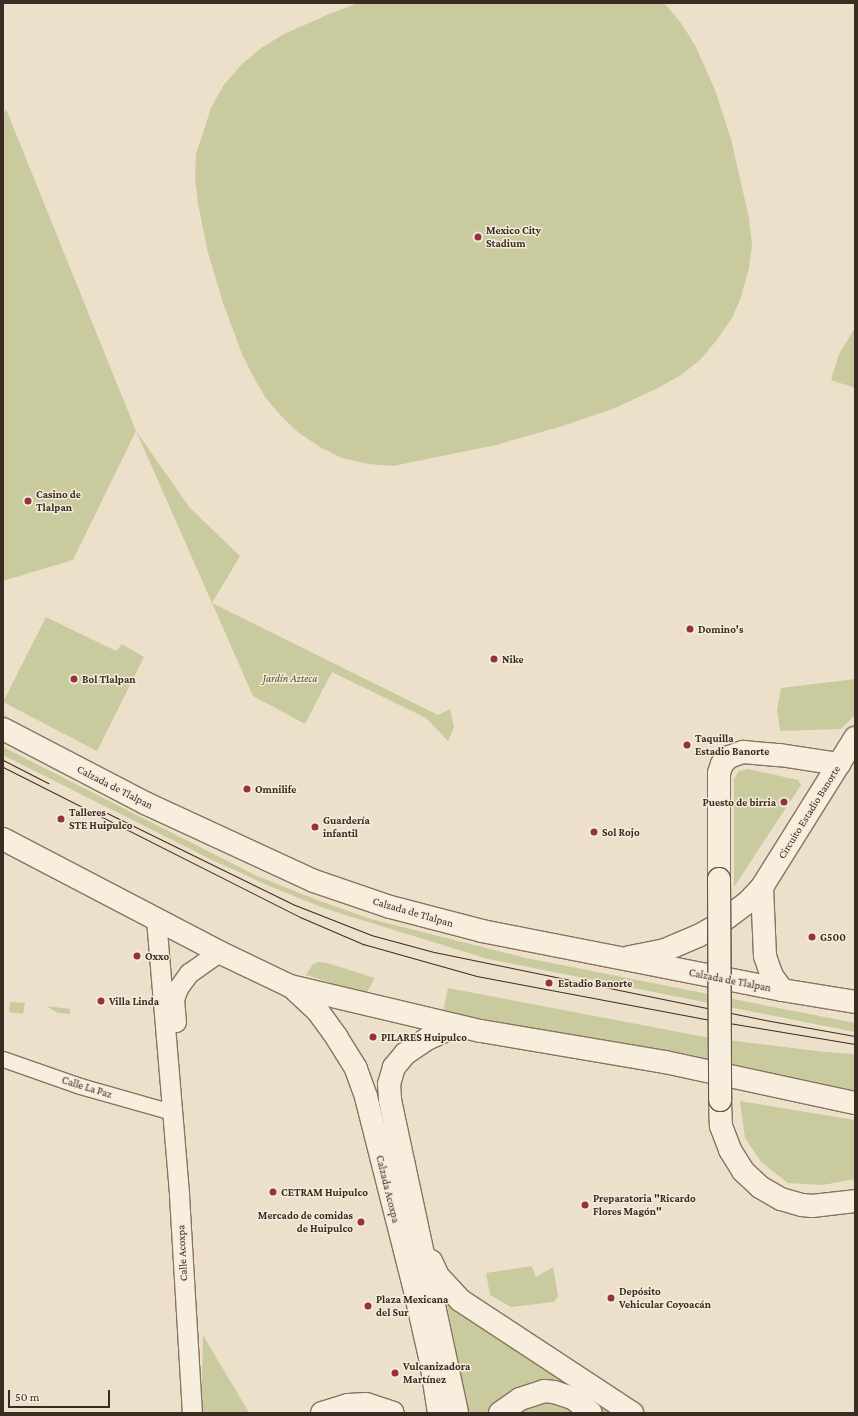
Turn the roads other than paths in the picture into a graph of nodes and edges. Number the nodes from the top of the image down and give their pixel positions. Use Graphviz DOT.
graph roads {
  1 [pos="3,729"];
  2 [pos="855,738"];
  3 [pos="839,764"];
  4 [pos="3,839"];
  5 [pos="762,887"];
  6 [pos="156,919"];
  7 [pos="219,952"];
  8 [pos="616,958"];
  9 [pos="290,986"];
  10 [pos="782,990"];
  11 [pos="855,1002"];
  12 [pos="455,1026"];
  13 [pos="3,1059"];
  14 [pos="171,1103"];
  15 [pos="855,1103"];
  16 [pos="855,1201"];
  17 [pos="422,1244"];
  18 [pos="192,1413"];
  19 [pos="322,1413"];
  20 [pos="393,1413"];
  21 [pos="439,1413"];
  22 [pos="457,1413"];
  23 [pos="500,1413"];
  24 [pos="591,1413"];
  25 [pos="632,1413"];
  1 -- 8 [label="main road, Calzada de Tlalpan"];
  2 -- 3 [label="main road, Circuito Estadio Banorte"];
  3 -- 5 [label="main road, Circuito Estadio Banorte"];
  3 -- 16 [label="main road, bridge"];
  4 -- 6 [label="main road"];
  5 -- 8 [label="main road, Circuito Estadio Banorte"];
  5 -- 10 [label="main road"];
  6 -- 7 [label="main road"];
  6 -- 14 [label="street, Calle Acoxpa"];
  7 -- 9 [label="main road"];
  7 -- 14 [label="street, Calle Acoxpa"];
  8 -- 10 [label="main road, Calzada de Tlalpan"];
  9 -- 12 [label="main road"];
  9 -- 21 [label="main road, Calzada Acoxpa"];
  10 -- 11 [label="main road, Calzada de Tlalpan"];
  12 -- 15 [label="main road"];
  12 -- 17 [label="main road, Calzada Acoxpa"];
  13 -- 14 [label="street, Calle La Paz"];
  14 -- 18 [label="street, Calle Acoxpa"];
  17 -- 22 [label="main road, Calzada Acoxpa"];
  17 -- 25 [label="main road"];
  19 -- 20 [label="main road"];
  23 -- 24 [label="main road"];
}
